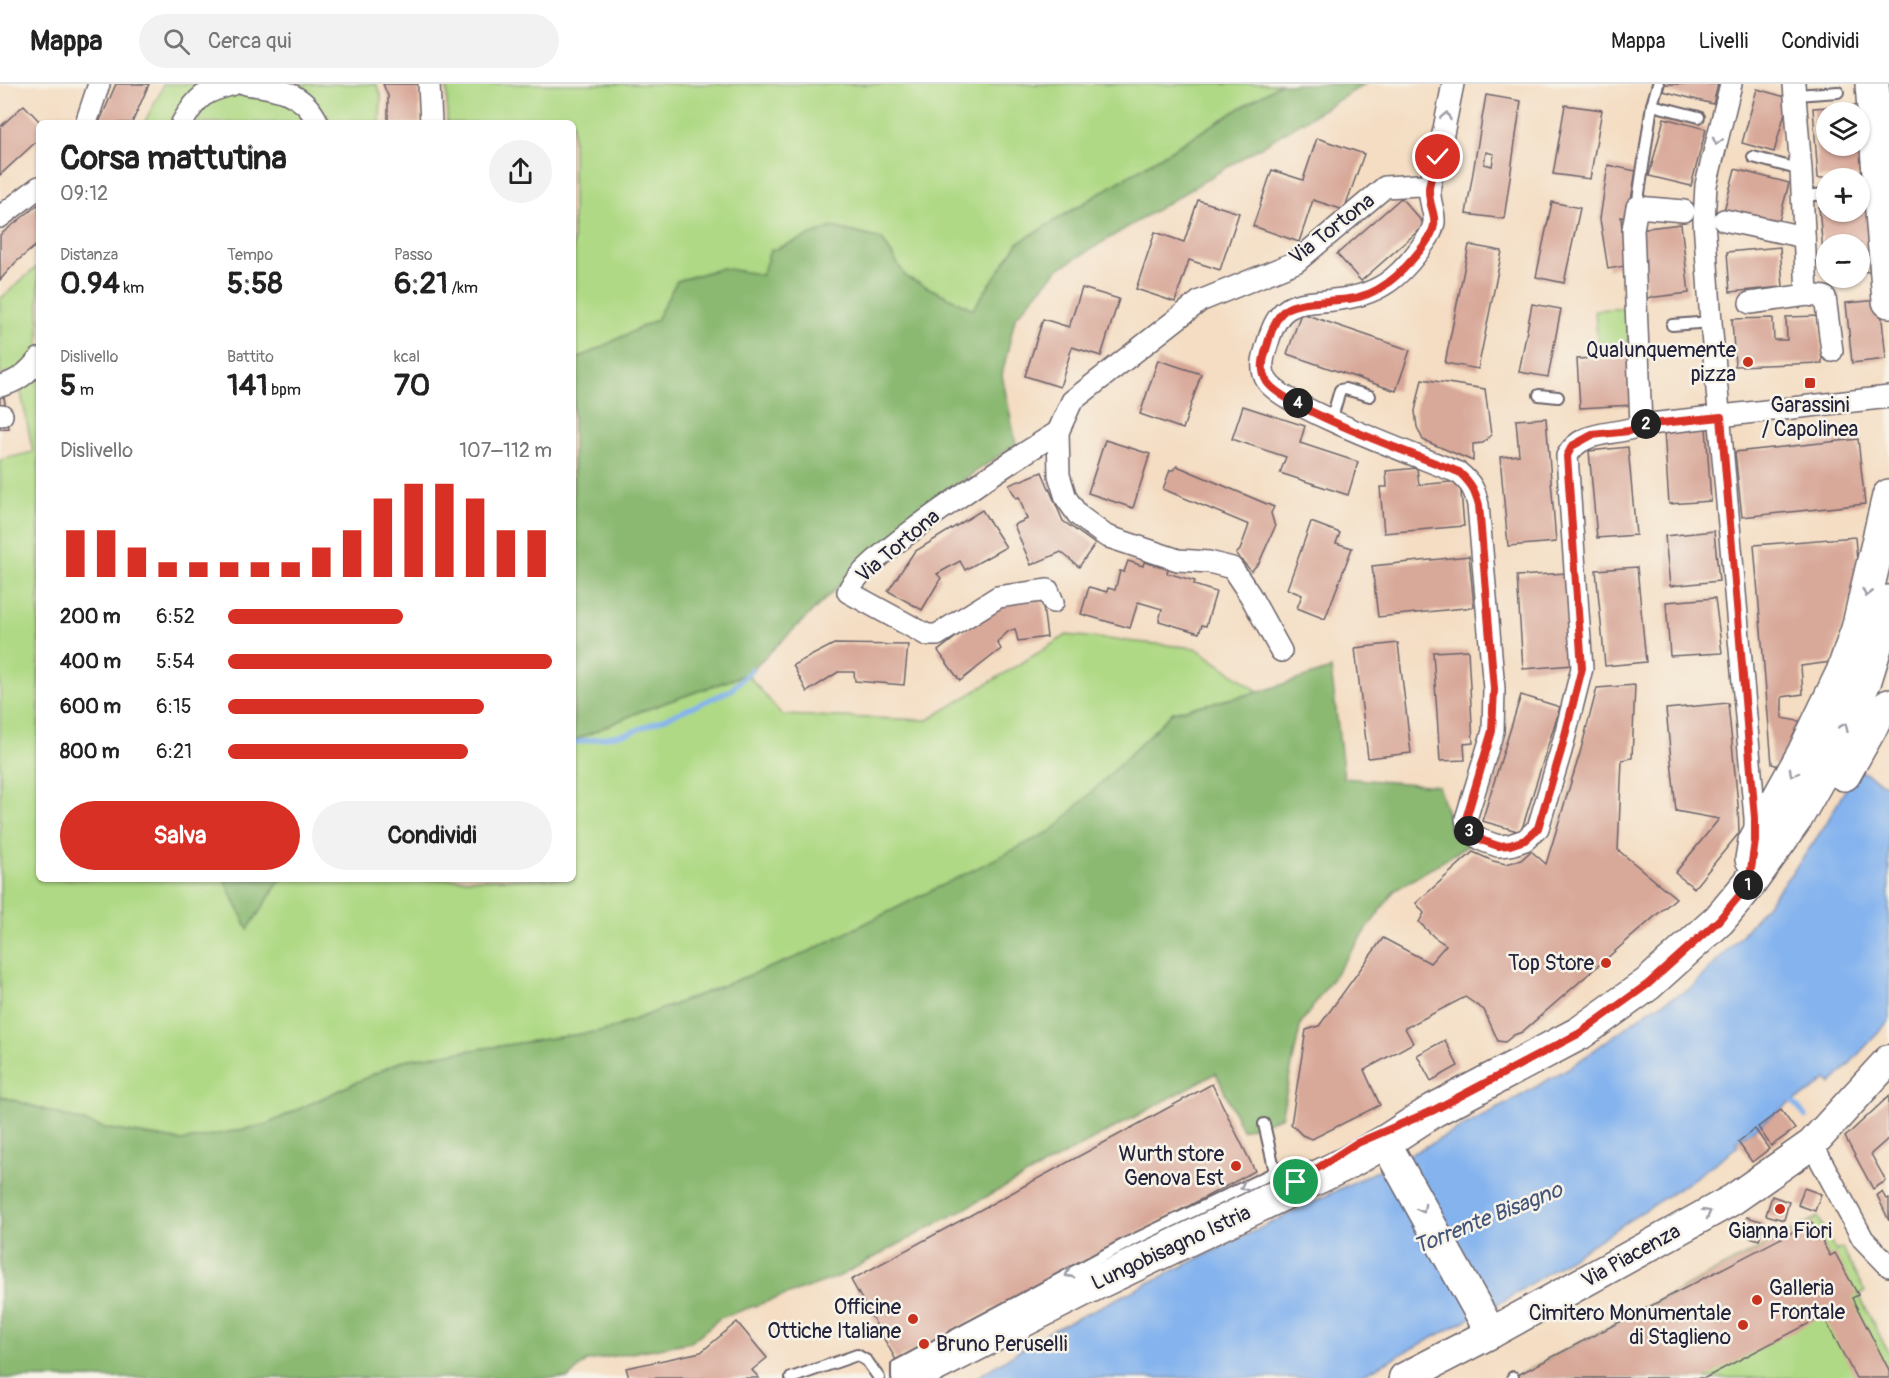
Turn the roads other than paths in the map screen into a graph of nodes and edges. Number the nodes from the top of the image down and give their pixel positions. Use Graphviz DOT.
graph roads {
  1 [pos="99,84"];
  2 [pos="234,84"];
  3 [pos="246,84"];
  4 [pos="429,84"];
  5 [pos="1453,84"];
  6 [pos="1658,84"];
  7 [pos="1731,84"];
  8 [pos="1872,84"];
  9 [pos="1798,88"];
  10 [pos="1838,92"];
  11 [pos="1652,105"];
  12 [pos="1699,117"];
  13 [pos="87,120"];
  14 [pos="184,120"];
  15 [pos="317,120"];
  16 [pos="431,120"];
  17 [pos="1753,157"];
  18 [pos="1801,170"];
  19 [pos="1429,188"];
  20 [pos="36,189"];
  21 [pos="1816,195"];
  22 [pos="1802,196"];
  23 [pos="1637,207"];
  24 [pos="1684,211"];
  25 [pos="0,217"];
  26 [pos="1724,220"];
  27 [pos="1804,237"];
  28 [pos="1807,295"];
  29 [pos="1889,301"];
  30 [pos="1750,303"];
  31 [pos="1711,322"];
  32 [pos="1672,325"];
  33 [pos="1832,351"];
  34 [pos="36,363"];
  35 [pos="0,386"];
  36 [pos="1539,395"];
  37 [pos="1370,396"];
  38 [pos="1889,397"];
  39 [pos="1558,398"];
  40 [pos="1721,417"];
  41 [pos="1331,421"];
  42 [pos="1641,425"];
  43 [pos="1058,432"];
  44 [pos="1888,514"];
  45 [pos="1053,602"];
  46 [pos="1889,602"];
  47 [pos="1281,651"];
  48 [pos="1889,706"];
  49 [pos="1755,841"];
  50 [pos="1749,884"];
  51 [pos="1889,1060"];
  52 [pos="1889,1084"];
  53 [pos="1434,1110"];
  54 [pos="1843,1111"];
  55 [pos="1264,1124"];
  56 [pos="1812,1144"];
  57 [pos="1389,1150"];
  58 [pos="1283,1184"];
  59 [pos="1134,1252"];
  60 [pos="1885,1258"];
  61 [pos="1490,1331"];
  62 [pos="790,1378"];
  63 [pos="879,1378"];
  64 [pos="897,1378"];
  65 [pos="910,1378"];
  66 [pos="1404,1378"];
  1 -- 13 [label="street"];
  2 -- 14 [label="street"];
  3 -- 15 [label="street"];
  4 -- 16 [label="street"];
  19 -- 5 [label="street, one-way"];
  6 -- 11 [label="lane"];
  7 -- 31 [label="street, one-way"];
  8 -- 29 [label="main road"];
  9 -- 10 [label="lane"];
  9 -- 18 [label="street"];
  11 -- 12 [label="lane"];
  11 -- 23 [label="lane"];
  17 -- 18 [label="lane"];
  18 -- 22 [label="street"];
  19 -- 41 [label="street"];
  19 -- 43 [label="street, Via Tortona"];
  20 -- 25 [label="street"];
  21 -- 22 [label="lane"];
  22 -- 27 [label="street"];
  23 -- 24 [label="street"];
  23 -- 42 [label="street"];
  26 -- 27 [label="street"];
  27 -- 28 [label="street"];
  28 -- 30 [label="street"];
  28 -- 33 [label="street"];
  31 -- 32 [label="lane"];
  31 -- 40 [label="street"];
  34 -- 35 [label="street"];
  36 -- 39 [label="lane"];
  37 -- 41 [label="lane"];
  38 -- 40 [label="street"];
  40 -- 42 [label="street"];
  40 -- 49 [label="street"];
  41 -- 42 [label="street"];
  43 -- 45 [label="street, Via Tortona"];
  43 -- 47 [label="street, Via Tortona"];
  44 -- 49 [label="main road, one-way"];
  50 -- 46 [label="main road, Lungobisagno Istria, one-way"];
  48 -- 50 [label="main road"];
  49 -- 50 [label="main road"];
  50 -- 53 [label="main road, Lungobisagno Istria"];
  51 -- 54 [label="main road, Via Piacenza"];
  52 -- 54 [label="main road"];
  53 -- 57 [label="main road, Lungobisagno Istria"];
  53 -- 58 [label="main road"];
  54 -- 56 [label="main road, Via Piacenza"];
  55 -- 58 [label="lane"];
  56 -- 60 [label="street"];
  61 -- 56 [label="main road, Via Piacenza, one-way"];
  57 -- 58 [label="main road, Lungobisagno Istria"];
  57 -- 61 [label="main road, one-way"];
  58 -- 59 [label="main road, Lungobisagno Istria"];
  59 -- 64 [label="lane, one-way"];
  59 -- 65 [label="main road, Lungobisagno Istria"];
  61 -- 66 [label="main road, Via Piacenza"];
  62 -- 63 [label="lane"];
}
